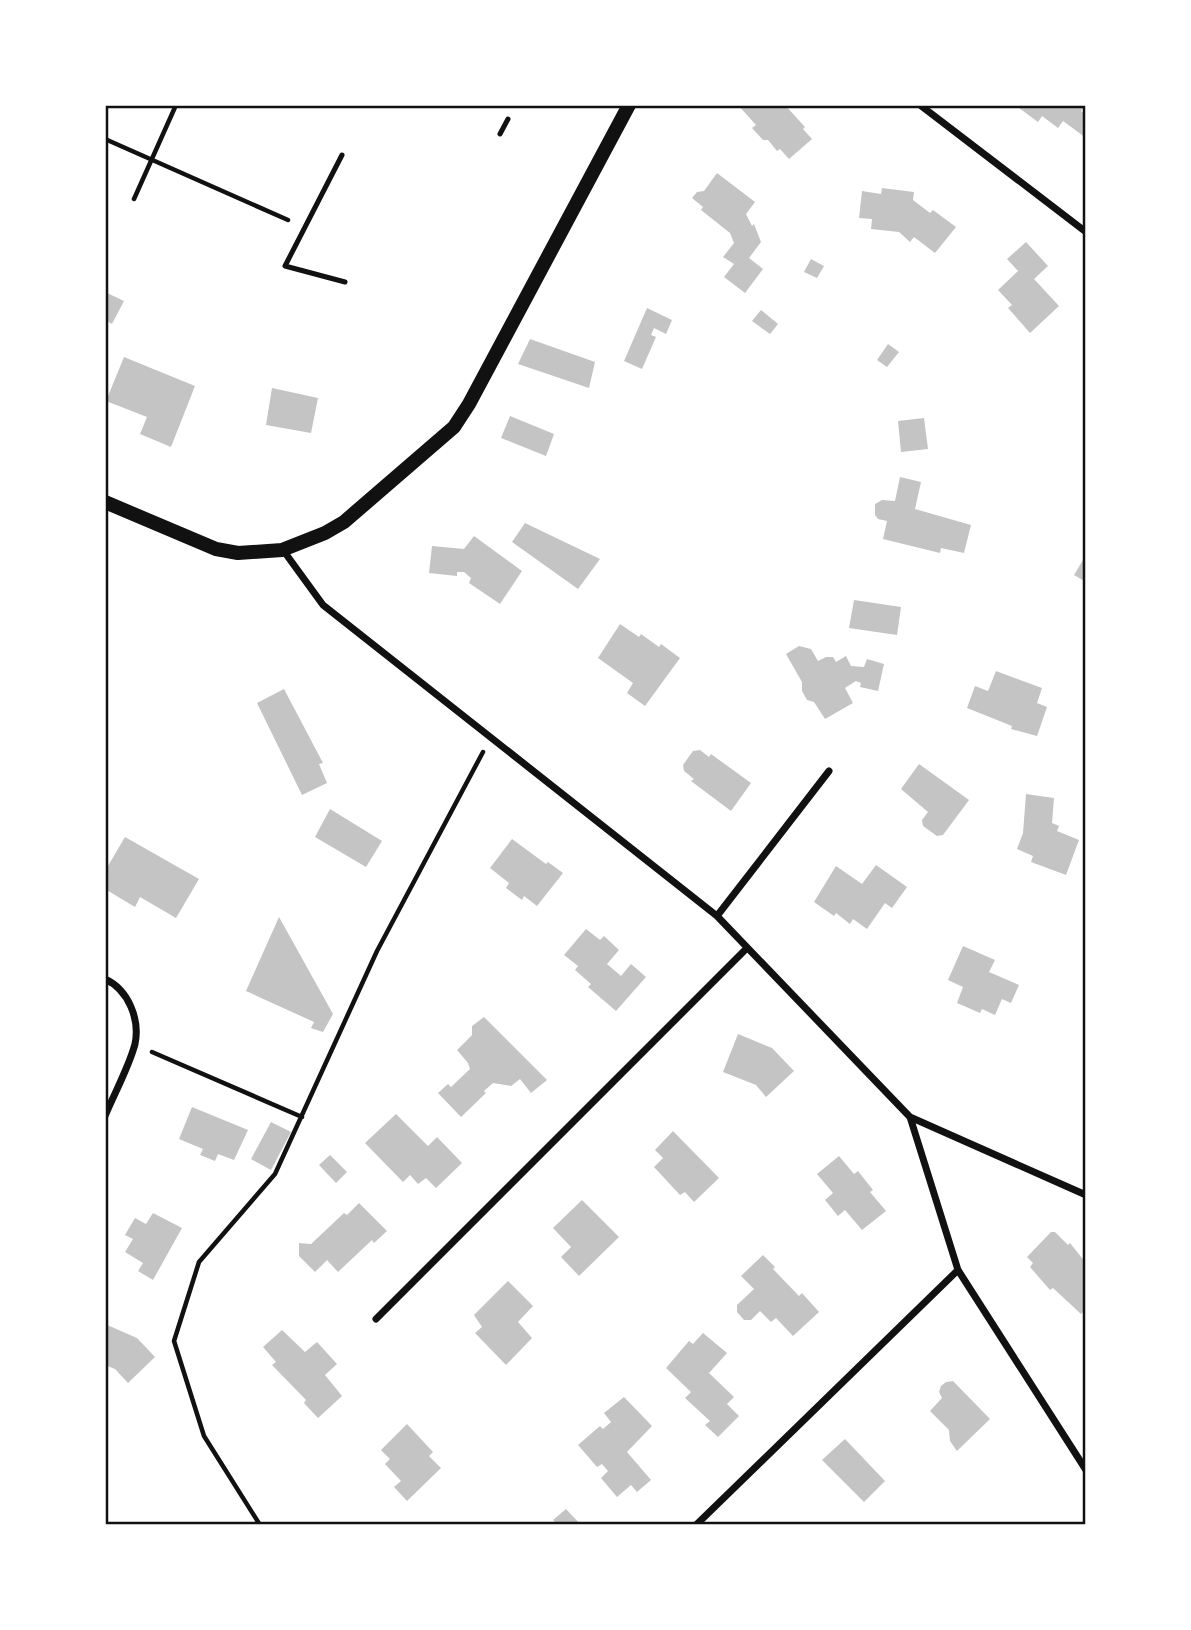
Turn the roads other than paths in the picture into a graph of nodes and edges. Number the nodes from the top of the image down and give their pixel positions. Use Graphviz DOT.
graph roads {
  1 [pos="629,105"];
  2 [pos="920,105"];
  3 [pos="508,119"];
  4 [pos="500,134"];
  5 [pos="342,155"];
  6 [pos="1086,232"];
  7 [pos="345,282"];
  8 [pos="105,502"];
  9 [pos="282,550"];
  10 [pos="829,771"];
  11 [pos="717,916"];
  12 [pos="747,948"];
  13 [pos="105,979"];
  14 [pos="105,1116"];
  15 [pos="910,1117"];
  16 [pos="1086,1195"];
  17 [pos="958,1270"];
  18 [pos="376,1319"];
  19 [pos="1086,1469"];
  20 [pos="696,1525"];
  1 -- 9 [label="main road"];
  2 -- 6 [label="street"];
  3 -- 4 [label="lane"];
  5 -- 7 [label="lane"];
  8 -- 9 [label="main road"];
  9 -- 11 [label="street"];
  10 -- 11 [label="street"];
  11 -- 12 [label="street"];
  12 -- 15 [label="street"];
  12 -- 18 [label="street"];
  13 -- 14 [label="street"];
  15 -- 16 [label="street"];
  15 -- 17 [label="street"];
  17 -- 19 [label="street"];
  17 -- 20 [label="street"];
}
